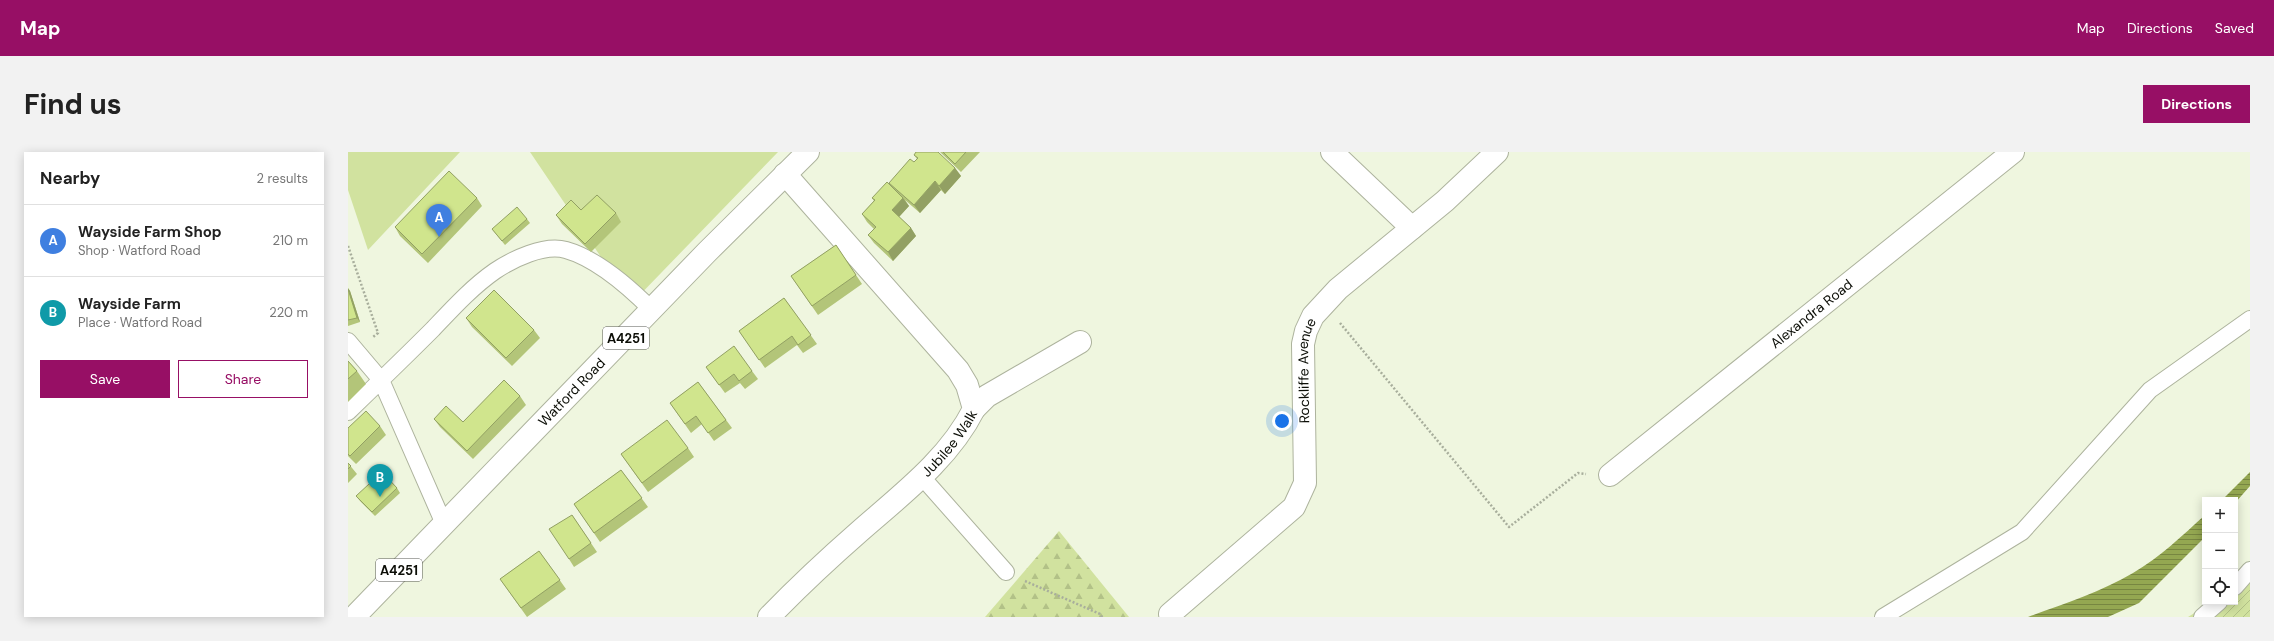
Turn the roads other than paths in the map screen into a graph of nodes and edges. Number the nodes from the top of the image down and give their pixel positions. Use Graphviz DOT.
graph roads {
  1 [pos="808,152"];
  2 [pos="1332,152"];
  3 [pos="1497,152"];
  4 [pos="2013,152"];
  5 [pos="785,174"];
  6 [pos="1412,228"];
  7 [pos="652,310"];
  8 [pos="2250,319"];
  9 [pos="1080,342"];
  10 [pos="353,346"];
  11 [pos="381,380"];
  12 [pos="974,409"];
  13 [pos="348,412"];
  14 [pos="1610,475"];
  15 [pos="922,477"];
  16 [pos="444,524"];
  17 [pos="2250,570"];
  18 [pos="1006,572"];
  19 [pos="2238,584"];
  20 [pos="2216,605"];
  21 [pos="1170,614"];
  22 [pos="354,617"];
  23 [pos="769,617"];
  24 [pos="1883,617"];
  25 [pos="2202,617"];
  1 -- 5 [label="street, Watford Road / A4251"];
  2 -- 6 [label="street"];
  3 -- 6 [label="street, Rockliffe Avenue"];
  4 -- 14 [label="street, Alexandra Road"];
  5 -- 7 [label="street, Watford Road / A4251"];
  5 -- 12 [label="street, Jubilee Walk"];
  6 -- 21 [label="street, Rockliffe Avenue"];
  7 -- 11 [label="lane"];
  7 -- 16 [label="street, Watford Road / A4251"];
  8 -- 24 [label="lane"];
  9 -- 12 [label="street"];
  10 -- 11 [label="lane"];
  11 -- 13 [label="lane"];
  11 -- 16 [label="lane"];
  12 -- 15 [label="street, Jubilee Walk"];
  15 -- 18 [label="lane"];
  15 -- 23 [label="street, Jubilee Walk"];
  16 -- 22 [label="street, Watford Road / A4251"];
  17 -- 19 [label="lane"];
  20 -- 25 [label="lane"];
}
